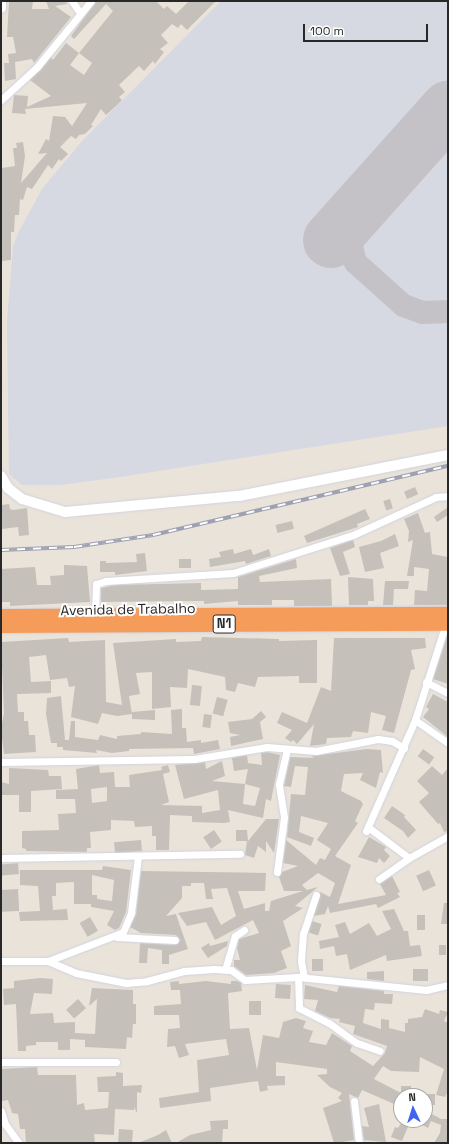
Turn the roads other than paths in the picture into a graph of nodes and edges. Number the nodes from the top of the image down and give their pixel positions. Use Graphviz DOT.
graph roads {
  1 [pos="1,1"];
  2 [pos="72,1"];
  3 [pos="91,1"];
  4 [pos="1,8"];
  5 [pos="80,13"];
  6 [pos="1,100"];
  7 [pos="448,455"];
  8 [pos="1,476"];
  9 [pos="448,496"];
  10 [pos="95,614"];
  11 [pos="1,615"];
  12 [pos="447,618"];
  13 [pos="242,619"];
  14 [pos="1,626"];
  15 [pos="426,682"];
  16 [pos="448,693"];
  17 [pos="415,720"];
  18 [pos="448,743"];
  19 [pos="404,748"];
  20 [pos="287,749"];
  21 [pos="1,762"];
  22 [pos="448,836"];
  23 [pos="240,854"];
  24 [pos="138,856"];
  25 [pos="1,858"];
  26 [pos="409,858"];
  27 [pos="277,872"];
  28 [pos="379,879"];
  29 [pos="316,895"];
  30 [pos="244,930"];
  31 [pos="116,937"];
  32 [pos="175,940"];
  33 [pos="1,961"];
  34 [pos="48,961"];
  35 [pos="225,970"];
  36 [pos="301,977"];
  37 [pos="448,985"];
  38 [pos="380,1051"];
  39 [pos="1,1062"];
  40 [pos="116,1062"];
  41 [pos="354,1101"];
  42 [pos="1,1111"];
  43 [pos="19,1143"];
  44 [pos="359,1143"];
  1 -- 4 [label="street"];
  2 -- 5 [label="street"];
  3 -- 5 [label="street"];
  5 -- 6 [label="street"];
  7 -- 8 [label="street"];
  9 -- 10 [label="street"];
  10 -- 11 [label="highway, Avenida de Trabalho / N1"];
  10 -- 13 [label="highway, Avenida de Trabalho / N1"];
  12 -- 13 [label="highway, Avenida de Trabalho / N1"];
  12 -- 15 [label="street"];
  13 -- 14 [label="highway, Avenida de Trabalho / N1"];
  15 -- 16 [label="street"];
  15 -- 17 [label="street"];
  17 -- 18 [label="street"];
  17 -- 19 [label="street"];
  19 -- 20 [label="street"];
  19 -- 26 [label="street"];
  20 -- 21 [label="street"];
  20 -- 27 [label="street"];
  22 -- 26 [label="street"];
  23 -- 24 [label="street"];
  24 -- 25 [label="street"];
  24 -- 31 [label="street"];
  26 -- 28 [label="street"];
  29 -- 36 [label="street"];
  30 -- 35 [label="street"];
  31 -- 32 [label="street"];
  31 -- 34 [label="street"];
  33 -- 34 [label="street"];
  34 -- 35 [label="street"];
  35 -- 36 [label="street"];
  36 -- 37 [label="street"];
  36 -- 38 [label="street"];
  39 -- 40 [label="street"];
  41 -- 44 [label="street"];
  42 -- 43 [label="street"];
}
